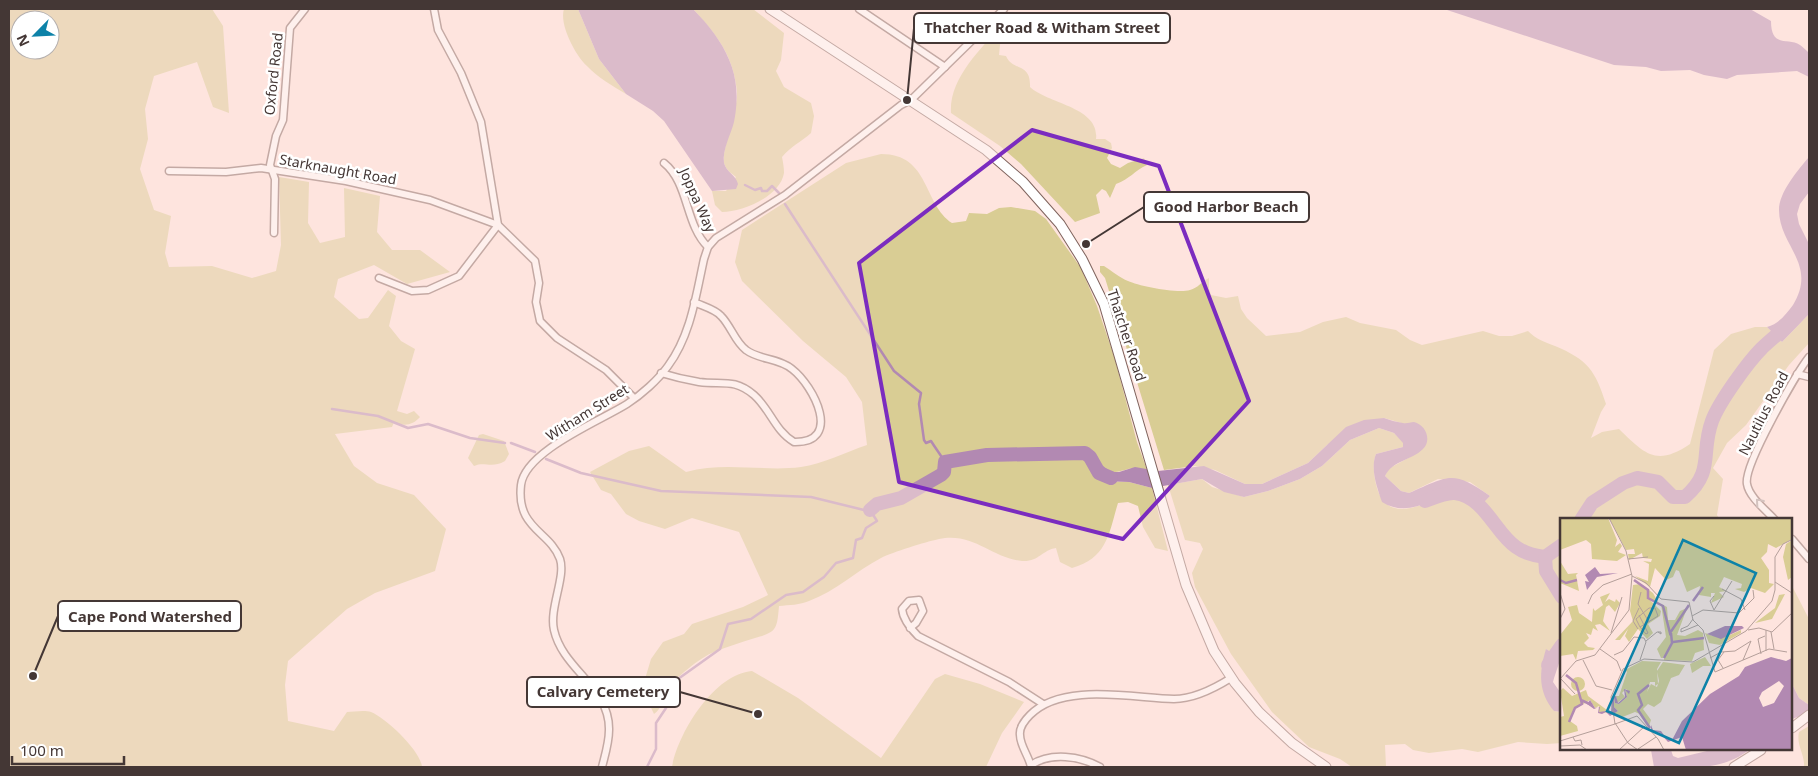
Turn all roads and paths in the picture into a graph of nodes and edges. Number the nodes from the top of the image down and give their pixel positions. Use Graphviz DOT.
graph roads {
  1 [pos="305,9"];
  2 [pos="434,9"];
  3 [pos="770,9"];
  4 [pos="859,9"];
  5 [pos="1004,9"];
  6 [pos="945,68"];
  7 [pos="911,100"];
  8 [pos="664,163"];
  9 [pos="272,169"];
  10 [pos="168,171"];
  11 [pos="498,226"];
  12 [pos="274,234"];
  13 [pos="708,247"];
  14 [pos="379,278"];
  15 [pos="694,302"];
  16 [pos="1809,357"];
  17 [pos="662,373"];
  18 [pos="1797,374"];
  19 [pos="1809,377"];
  20 [pos="634,398"];
  21 [pos="1773,518"];
  22 [pos="1793,540"];
  23 [pos="1809,559"];
  24 [pos="910,628"];
  25 [pos="1231,678"];
  26 [pos="1044,704"];
  27 [pos="1806,717"];
  28 [pos="1793,727"];
  29 [pos="1759,751"];
  30 [pos="1031,766"];
  31 [pos="602,767"];
  32 [pos="1100,767"];
  33 [pos="1326,767"];
  34 [pos="1734,767"];
  1 -- 9 [label="street, Oxford Road"];
  2 -- 11 [label="street"];
  3 -- 7 [label="main road, Thatcher Road"];
  4 -- 6 [label="street"];
  5 -- 6 [label="street"];
  6 -- 7 [label="street"];
  7 -- 13 [label="street"];
  7 -- 25 [label="main road, Thatcher Road"];
  8 -- 13 [label="street, Joppa Way"];
  9 -- 10 [label="street, Starknaught Road"];
  9 -- 11 [label="street, Starknaught Road"];
  9 -- 12 [label="street, Oxford Road"];
  11 -- 14 [label="street"];
  11 -- 20 [label="street"];
  13 -- 15 [label="street, Witham Street"];
  15 -- 17 [label="street, Witham Street"];
  15 -- 17 [label="street"];
  16 -- 18 [label="street, Nautilus Road"];
  17 -- 20 [label="street, Witham Street"];
  18 -- 19 [label="street"];
  21 -- 18 [label="street, Nautilus Road, one-way"];
  20 -- 31 [label="street, Witham Street"];
  22 -- 23 [label="street"];
  24 -- 26 [label="street"];
  25 -- 26 [label="street"];
  25 -- 33 [label="main road, Thatcher Road"];
  26 -- 30 [label="street"];
  27 -- 28 [label="main road"];
  29 -- 34 [label="main road"];
  30 -- 32 [label="street"];
}
